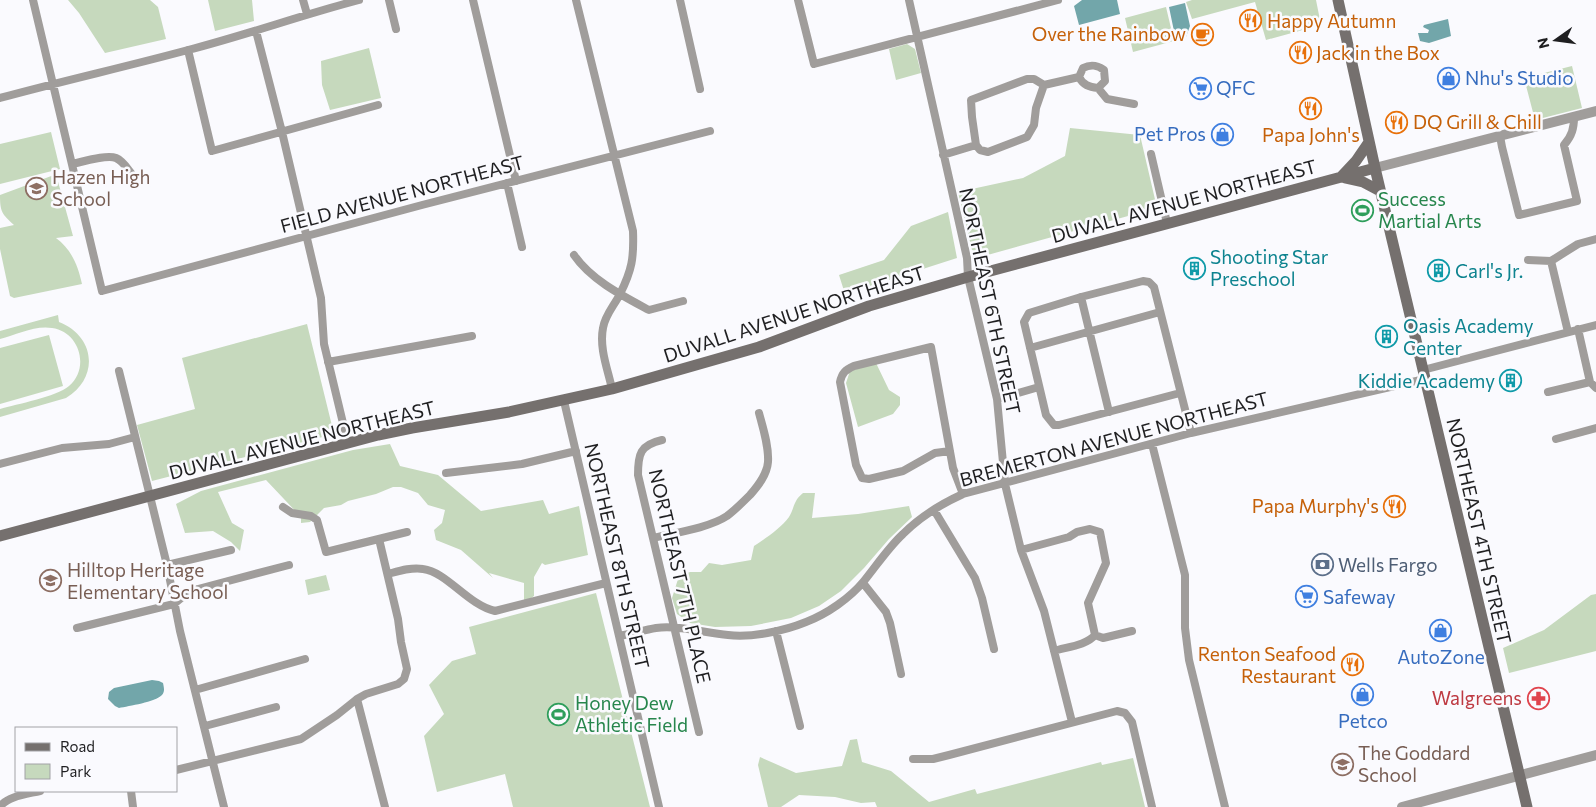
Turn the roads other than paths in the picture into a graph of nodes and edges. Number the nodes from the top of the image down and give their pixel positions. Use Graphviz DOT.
graph roads {
  1 [pos="33,0"];
  2 [pos="303,0"];
  3 [pos="359,0"];
  4 [pos="389,0"];
  5 [pos="473,0"];
  6 [pos="576,0"];
  7 [pos="680,0"];
  8 [pos="798,0"];
  9 [pos="910,0"];
  10 [pos="1058,0"];
  11 [pos="1338,0"];
  12 [pos="307,14"];
  13 [pos="396,29"];
  14 [pos="256,31"];
  15 [pos="918,37"];
  16 [pos="188,50"];
  17 [pos="1079,77"];
  18 [pos="53,84"];
  19 [pos="1044,85"];
  20 [pos="1098,88"];
  21 [pos="700,89"];
  22 [pos="0,98"];
  23 [pos="1134,104"];
  24 [pos="378,105"];
  25 [pos="1596,112"];
  26 [pos="1574,117"];
  27 [pos="710,131"];
  28 [pos="282,132"];
  29 [pos="1500,136"];
  30 [pos="1369,142"];
  31 [pos="976,145"];
  32 [pos="1150,154"];
  33 [pos="614,155"];
  34 [pos="943,155"];
  35 [pos="72,164"];
  36 [pos="1375,168"];
  37 [pos="131,173"];
  38 [pos="1341,177"];
  39 [pos="516,181"];
  40 [pos="507,183"];
  41 [pos="1380,191"];
  42 [pos="1167,223"];
  43 [pos="306,237"];
  44 [pos="1596,239"];
  45 [pos="522,247"];
  46 [pos="574,255"];
  47 [pos="1528,260"];
  48 [pos="1551,261"];
  49 [pos="968,277"];
  50 [pos="620,294"];
  51 [pos="1081,297"];
  52 [pos="684,301"];
  53 [pos="1160,312"];
  54 [pos="1596,325"];
  55 [pos="1578,330"];
  56 [pos="1090,332"];
  57 [pos="1568,332"];
  58 [pos="472,336"];
  59 [pos="1030,348"];
  60 [pos="328,362"];
  61 [pos="119,371"];
  62 [pos="1424,374"];
  63 [pos="1593,385"];
  64 [pos="1039,387"];
  65 [pos="612,389"];
  66 [pos="1180,392"];
  67 [pos="1548,392"];
  68 [pos="997,399"];
  69 [pos="564,401"];
  70 [pos="1109,412"];
  71 [pos="759,413"];
  72 [pos="1596,428"];
  73 [pos="1191,433"];
  74 [pos="135,437"];
  75 [pos="1556,439"];
  76 [pos="662,440"];
  77 [pos="348,444"];
  78 [pos="1152,444"];
  79 [pos="576,451"];
  80 [pos="950,451"];
  81 [pos="0,464"];
  82 [pos="446,473"];
  83 [pos="1005,484"];
  84 [pos="963,494"];
  85 [pos="150,496"];
  86 [pos="283,507"];
  87 [pos="934,510"];
  88 [pos="407,532"];
  89 [pos="0,536"];
  90 [pos="380,538"];
  91 [pos="653,538"];
  92 [pos="231,550"];
  93 [pos="1021,550"];
  94 [pos="167,565"];
  95 [pos="289,565"];
  96 [pos="388,574"];
  97 [pos="863,582"];
  98 [pos="606,583"];
  99 [pos="174,604"];
  100 [pos="78,628"];
  101 [pos="675,628"];
  102 [pos="776,631"];
  103 [pos="1132,631"];
  104 [pos="1095,635"];
  105 [pos="619,636"];
  106 [pos="994,649"];
  107 [pos="1054,651"];
  108 [pos="305,659"];
  109 [pos="901,674"];
  110 [pos="195,690"];
  111 [pos="357,699"];
  112 [pos="276,707"];
  113 [pos="1072,722"];
  114 [pos="205,726"];
  115 [pos="800,726"];
  116 [pos="698,732"];
  117 [pos="1596,755"];
  118 [pos="914,759"];
  119 [pos="213,761"];
  120 [pos="178,770"];
  121 [pos="1519,775"];
  122 [pos="36,792"];
  123 [pos="131,792"];
  124 [pos="1,805"];
  125 [pos="132,807"];
  126 [pos="224,807"];
  127 [pos="385,807"];
  128 [pos="659,807"];
  129 [pos="1152,807"];
  130 [pos="1225,807"];
  131 [pos="1402,807"];
  132 [pos="1527,807"];
  1 -- 18 [label="street"];
  2 -- 12 [label="street"];
  3 -- 12 [label="street"];
  4 -- 13 [label="street"];
  5 -- 39 [label="street"];
  6 -- 33 [label="street"];
  7 -- 21 [label="street"];
  8 -- 15 [label="street"];
  9 -- 15 [label="street, NORTHEAST 6TH STREET"];
  10 -- 15 [label="street"];
  11 -- 30 [label="main road, NORTHEAST 4TH STREET"];
  12 -- 14 [label="street"];
  14 -- 16 [label="street"];
  14 -- 28 [label="street"];
  15 -- 34 [label="street, NORTHEAST 6TH STREET"];
  16 -- 18 [label="street"];
  16 -- 28 [label="street"];
  17 -- 19 [label="street"];
  17 -- 20 [label="street"];
  17 -- 20 [label="street"];
  18 -- 22 [label="street"];
  18 -- 35 [label="street"];
  19 -- 31 [label="street"];
  19 -- 31 [label="street"];
  20 -- 23 [label="street"];
  24 -- 28 [label="street"];
  25 -- 26 [label="street, DUVALL AVENUE NORTHEAST"];
  26 -- 29 [label="street, DUVALL AVENUE NORTHEAST"];
  26 -- 29 [label="street"];
  27 -- 33 [label="street, FIELD AVENUE NORTHEAST"];
  28 -- 43 [label="street"];
  29 -- 36 [label="street, DUVALL AVENUE NORTHEAST"];
  30 -- 36 [label="main road, NORTHEAST 4TH STREET"];
  30 -- 38 [label="main road"];
  31 -- 34 [label="street"];
  32 -- 42 [label="street"];
  33 -- 39 [label="street, FIELD AVENUE NORTHEAST"];
  33 -- 50 [label="street"];
  34 -- 49 [label="street, NORTHEAST 6TH STREET"];
  35 -- 37 [label="street"];
  35 -- 43 [label="street, FIELD AVENUE NORTHEAST"];
  36 -- 38 [label="main road, DUVALL AVENUE NORTHEAST"];
  36 -- 41 [label="main road, NORTHEAST 4TH STREET"];
  38 -- 41 [label="main road"];
  38 -- 42 [label="main road, DUVALL AVENUE NORTHEAST"];
  39 -- 40 [label="street, FIELD AVENUE NORTHEAST"];
  40 -- 43 [label="street, FIELD AVENUE NORTHEAST"];
  40 -- 45 [label="street"];
  41 -- 62 [label="main road, NORTHEAST 4TH STREET"];
  42 -- 49 [label="main road, DUVALL AVENUE NORTHEAST"];
  43 -- 60 [label="street"];
  44 -- 48 [label="street"];
  46 -- 50 [label="street"];
  47 -- 48 [label="street"];
  48 -- 57 [label="street"];
  49 -- 65 [label="main road, DUVALL AVENUE NORTHEAST"];
  49 -- 68 [label="street, NORTHEAST 6TH STREET"];
  50 -- 52 [label="street"];
  50 -- 65 [label="street"];
  51 -- 53 [label="street"];
  51 -- 56 [label="street"];
  51 -- 59 [label="street"];
  53 -- 56 [label="street"];
  53 -- 66 [label="street"];
  54 -- 55 [label="street, BREMERTON AVENUE NORTHEAST"];
  55 -- 57 [label="street, BREMERTON AVENUE NORTHEAST"];
  55 -- 63 [label="street"];
  56 -- 59 [label="street"];
  56 -- 70 [label="street"];
  57 -- 62 [label="street, BREMERTON AVENUE NORTHEAST"];
  58 -- 60 [label="street"];
  59 -- 64 [label="street"];
  60 -- 77 [label="street"];
  61 -- 74 [label="street"];
  62 -- 73 [label="street, BREMERTON AVENUE NORTHEAST"];
  62 -- 121 [label="main road, NORTHEAST 4TH STREET"];
  63 -- 67 [label="street"];
  64 -- 68 [label="street"];
  64 -- 70 [label="street"];
  65 -- 69 [label="main road, DUVALL AVENUE NORTHEAST"];
  66 -- 70 [label="street"];
  66 -- 73 [label="street"];
  68 -- 83 [label="street, NORTHEAST 6TH STREET"];
  69 -- 77 [label="main road, DUVALL AVENUE NORTHEAST"];
  69 -- 79 [label="street, NORTHEAST 8TH STREET"];
  71 -- 91 [label="street"];
  72 -- 75 [label="street"];
  73 -- 78 [label="street, BREMERTON AVENUE NORTHEAST"];
  74 -- 81 [label="street"];
  74 -- 85 [label="street"];
  76 -- 91 [label="street, NORTHEAST 7TH PLACE"];
  77 -- 85 [label="main road, DUVALL AVENUE NORTHEAST"];
  78 -- 83 [label="street, BREMERTON AVENUE NORTHEAST"];
  78 -- 130 [label="street"];
  79 -- 82 [label="street"];
  79 -- 98 [label="street, NORTHEAST 8TH STREET"];
  80 -- 80 [label="street"];
  80 -- 84 [label="street"];
  83 -- 84 [label="street, BREMERTON AVENUE NORTHEAST"];
  83 -- 93 [label="street, NORTHEAST 6TH STREET"];
  84 -- 87 [label="street, BREMERTON AVENUE NORTHEAST"];
  85 -- 89 [label="main road, DUVALL AVENUE NORTHEAST"];
  85 -- 94 [label="street"];
  86 -- 90 [label="street"];
  87 -- 97 [label="street, BREMERTON AVENUE NORTHEAST"];
  87 -- 106 [label="street"];
  88 -- 90 [label="street"];
  90 -- 96 [label="street"];
  91 -- 101 [label="street, NORTHEAST 7TH PLACE"];
  92 -- 94 [label="street"];
  93 -- 104 [label="street"];
  93 -- 107 [label="street, NORTHEAST 6TH STREET"];
  94 -- 99 [label="street"];
  95 -- 99 [label="street"];
  96 -- 98 [label="street"];
  96 -- 111 [label="street"];
  97 -- 102 [label="street, BREMERTON AVENUE NORTHEAST"];
  97 -- 109 [label="street"];
  98 -- 105 [label="street, NORTHEAST 8TH STREET"];
  99 -- 100 [label="street"];
  99 -- 110 [label="street"];
  101 -- 102 [label="street, BREMERTON AVENUE NORTHEAST"];
  101 -- 105 [label="street, BREMERTON AVENUE NORTHEAST"];
  101 -- 116 [label="street, NORTHEAST 7TH PLACE"];
  102 -- 115 [label="street"];
  103 -- 104 [label="street"];
  104 -- 107 [label="street"];
  105 -- 128 [label="street, NORTHEAST 8TH STREET"];
  107 -- 113 [label="street, NORTHEAST 6TH STREET"];
  108 -- 110 [label="street"];
  110 -- 114 [label="street"];
  111 -- 119 [label="street"];
  111 -- 127 [label="street"];
  112 -- 114 [label="street"];
  113 -- 118 [label="street"];
  113 -- 129 [label="street"];
  114 -- 119 [label="street"];
  117 -- 121 [label="street"];
  119 -- 120 [label="street"];
  119 -- 126 [label="street"];
  121 -- 131 [label="street"];
  121 -- 132 [label="main road, NORTHEAST 4TH STREET"];
  122 -- 124 [label="street"];
  123 -- 125 [label="street"];
}
